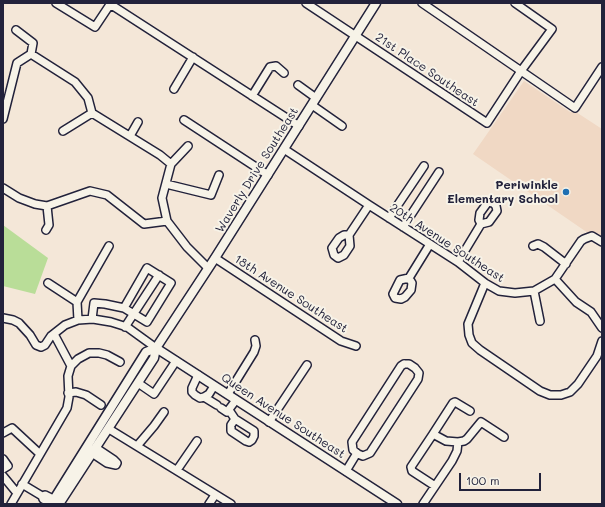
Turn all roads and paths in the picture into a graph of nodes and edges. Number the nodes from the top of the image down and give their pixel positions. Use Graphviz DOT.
graph roads {
  1 [pos="56,3"];
  2 [pos="110,3"];
  3 [pos="306,3"];
  4 [pos="376,3"];
  5 [pos="422,3"];
  6 [pos="516,3"];
  7 [pos="16,30"];
  8 [pos="355,35"];
  9 [pos="31,54"];
  10 [pos="193,58"];
  11 [pos="602,67"];
  12 [pos="521,71"];
  13 [pos="284,73"];
  14 [pos="298,85"];
  15 [pos="174,89"];
  16 [pos="252,96"];
  17 [pos="314,101"];
  18 [pos="92,113"];
  19 [pos="3,118"];
  20 [pos="184,120"];
  21 [pos="138,122"];
  22 [pos="299,126"];
  23 [pos="342,126"];
  24 [pos="63,131"];
  25 [pos="130,136"];
  26 [pos="188,146"];
  27 [pos="284,149"];
  28 [pos="171,164"];
  29 [pos="424,166"];
  30 [pos="439,172"];
  31 [pos="219,175"];
  32 [pos="268,175"];
  33 [pos="166,184"];
  34 [pos="3,188"];
  35 [pos="369,205"];
  36 [pos="47,206"];
  37 [pos="389,218"];
  38 [pos="167,221"];
  39 [pos="481,224"];
  40 [pos="403,227"];
  41 [pos="46,230"];
  42 [pos="349,235"];
  43 [pos="602,242"];
  44 [pos="430,244"];
  45 [pos="109,246"];
  46 [pos="533,246"];
  47 [pos="215,258"];
  48 [pos="458,262"];
  49 [pos="566,264"];
  50 [pos="208,268"];
  51 [pos="159,275"];
  52 [pos="410,278"];
  53 [pos="555,279"];
  54 [pos="48,283"];
  55 [pos="485,283"];
  56 [pos="534,291"];
  57 [pos="77,302"];
  58 [pos="124,308"];
  59 [pos="134,314"];
  60 [pos="3,318"];
  61 [pos="92,319"];
  62 [pos="78,320"];
  63 [pos="540,321"];
  64 [pos="126,327"];
  65 [pos="602,327"];
  66 [pos="54,334"];
  67 [pos="469,336"];
  68 [pos="461,339"];
  69 [pos="255,340"];
  70 [pos="602,341"];
  71 [pos="356,346"];
  72 [pos="156,348"];
  73 [pos="176,361"];
  74 [pos="120,362"];
  75 [pos="307,365"];
  76 [pos="71,366"];
  77 [pos="198,375"];
  78 [pos="138,383"];
  79 [pos="214,386"];
  80 [pos="68,393"];
  81 [pos="228,394"];
  82 [pos="204,397"];
  83 [pos="236,400"];
  84 [pos="101,405"];
  85 [pos="229,410"];
  86 [pos="470,411"];
  87 [pos="164,412"];
  88 [pos="235,419"];
  89 [pos="270,422"];
  90 [pos="109,429"];
  91 [pos="3,433"];
  92 [pos="433,434"];
  93 [pos="504,437"];
  94 [pos="197,441"];
  95 [pos="458,442"];
  96 [pos="137,446"];
  97 [pos="357,453"];
  98 [pos="40,454"];
  99 [pos="3,459"];
  100 [pos="3,470"];
  101 [pos="177,470"];
  102 [pos="346,471"];
  103 [pos="3,476"];
  104 [pos="22,484"];
  105 [pos="435,486"];
  106 [pos="17,493"];
  107 [pos="215,494"];
  108 [pos="55,502"];
  109 [pos="11,504"];
  110 [pos="209,504"];
  111 [pos="231,504"];
  112 [pos="397,504"];
  113 [pos="423,504"];
  1 -- 2 [label="street"];
  2 -- 10 [label="street"];
  3 -- 8 [label="street, 21st Place Southeast"];
  4 -- 8 [label="main road, Waverly Drive Southeast"];
  5 -- 12 [label="street"];
  6 -- 12 [label="street"];
  7 -- 9 [label="street"];
  8 -- 12 [label="street, 21st Place Southeast"];
  8 -- 17 [label="main road, Waverly Drive Southeast"];
  9 -- 18 [label="street"];
  9 -- 19 [label="street"];
  10 -- 15 [label="street"];
  10 -- 16 [label="street"];
  11 -- 12 [label="street"];
  13 -- 16 [label="street"];
  14 -- 17 [label="street"];
  16 -- 22 [label="street"];
  17 -- 22 [label="main road, Waverly Drive Southeast"];
  17 -- 23 [label="street"];
  18 -- 24 [label="street"];
  18 -- 25 [label="street"];
  20 -- 32 [label="street"];
  21 -- 25 [label="street"];
  22 -- 27 [label="main road, Waverly Drive Southeast"];
  25 -- 28 [label="street"];
  26 -- 28 [label="street"];
  27 -- 32 [label="main road, Waverly Drive Southeast"];
  27 -- 35 [label="street, 20th Avenue Southeast"];
  28 -- 33 [label="street"];
  29 -- 37 [label="street"];
  30 -- 40 [label="street"];
  31 -- 33 [label="street"];
  32 -- 47 [label="main road, Waverly Drive Southeast"];
  33 -- 38 [label="street"];
  34 -- 36 [label="street"];
  35 -- 37 [label="street, 20th Avenue Southeast"];
  35 -- 42 [label="street"];
  36 -- 38 [label="street"];
  36 -- 41 [label="street"];
  37 -- 40 [label="street, 20th Avenue Southeast"];
  38 -- 50 [label="street"];
  39 -- 48 [label="street"];
  40 -- 44 [label="street, 20th Avenue Southeast"];
  43 -- 49 [label="street, 20th Avenue Southeast"];
  44 -- 48 [label="street, 20th Avenue Southeast"];
  44 -- 52 [label="street"];
  45 -- 57 [label="street"];
  46 -- 49 [label="street"];
  47 -- 50 [label="main road, Waverly Drive Southeast"];
  47 -- 71 [label="street, 18th Avenue Southeast"];
  48 -- 55 [label="street, 20th Avenue Southeast"];
  49 -- 53 [label="street, 20th Avenue Southeast"];
  50 -- 72 [label="main road, Waverly Drive Southeast"];
  51 -- 58 [label="street"];
  51 -- 59 [label="street"];
  51 -- 59 [label="street"];
  53 -- 56 [label="street, 20th Avenue Southeast"];
  53 -- 65 [label="street"];
  54 -- 57 [label="street"];
  55 -- 56 [label="street, 20th Avenue Southeast"];
  55 -- 67 [label="street"];
  56 -- 63 [label="street"];
  57 -- 62 [label="street"];
  58 -- 59 [label="street"];
  58 -- 61 [label="street"];
  59 -- 64 [label="street"];
  60 -- 66 [label="street"];
  61 -- 62 [label="street"];
  61 -- 64 [label="street"];
  62 -- 66 [label="street"];
  64 -- 72 [label="street"];
  66 -- 76 [label="street"];
  67 -- 68 [label="street"];
  67 -- 70 [label="street"];
  69 -- 81 [label="street"];
  72 -- 73 [label="main road, Queen Avenue Southeast"];
  72 -- 78 [label="main road, Waverly Drive Southeast"];
  72 -- 108 [label="main road, Waverly Drive Southeast"];
  73 -- 77 [label="main road, Queen Avenue Southeast"];
  73 -- 78 [label="street"];
  74 -- 76 [label="street"];
  75 -- 89 [label="street"];
  76 -- 80 [label="street"];
  77 -- 79 [label="main road, Queen Avenue Southeast"];
  77 -- 82 [label="street"];
  78 -- 90 [label="main road, Waverly Drive Southeast"];
  79 -- 81 [label="main road, Queen Avenue Southeast"];
  79 -- 82 [label="street"];
  80 -- 84 [label="street"];
  80 -- 98 [label="street"];
  81 -- 83 [label="main road, Queen Avenue Southeast"];
  82 -- 85 [label="street"];
  83 -- 85 [label="street"];
  83 -- 89 [label="main road, Queen Avenue Southeast"];
  85 -- 88 [label="street"];
  86 -- 92 [label="street"];
  87 -- 96 [label="street"];
  89 -- 102 [label="main road, Queen Avenue Southeast"];
  90 -- 96 [label="street"];
  90 -- 108 [label="main road, Waverly Drive Southeast"];
  91 -- 98 [label="street"];
  92 -- 95 [label="street"];
  92 -- 105 [label="street"];
  93 -- 95 [label="street"];
  94 -- 101 [label="street"];
  95 -- 105 [label="street"];
  96 -- 101 [label="street"];
  97 -- 97 [label="street"];
  97 -- 102 [label="street"];
  98 -- 104 [label="street"];
  99 -- 100 [label="street"];
  101 -- 107 [label="street"];
  102 -- 112 [label="main road, Queen Avenue Southeast"];
  103 -- 106 [label="street"];
  104 -- 106 [label="street"];
  104 -- 108 [label="street"];
  105 -- 113 [label="street"];
  106 -- 109 [label="street"];
  107 -- 110 [label="street"];
  107 -- 111 [label="street"];
}
